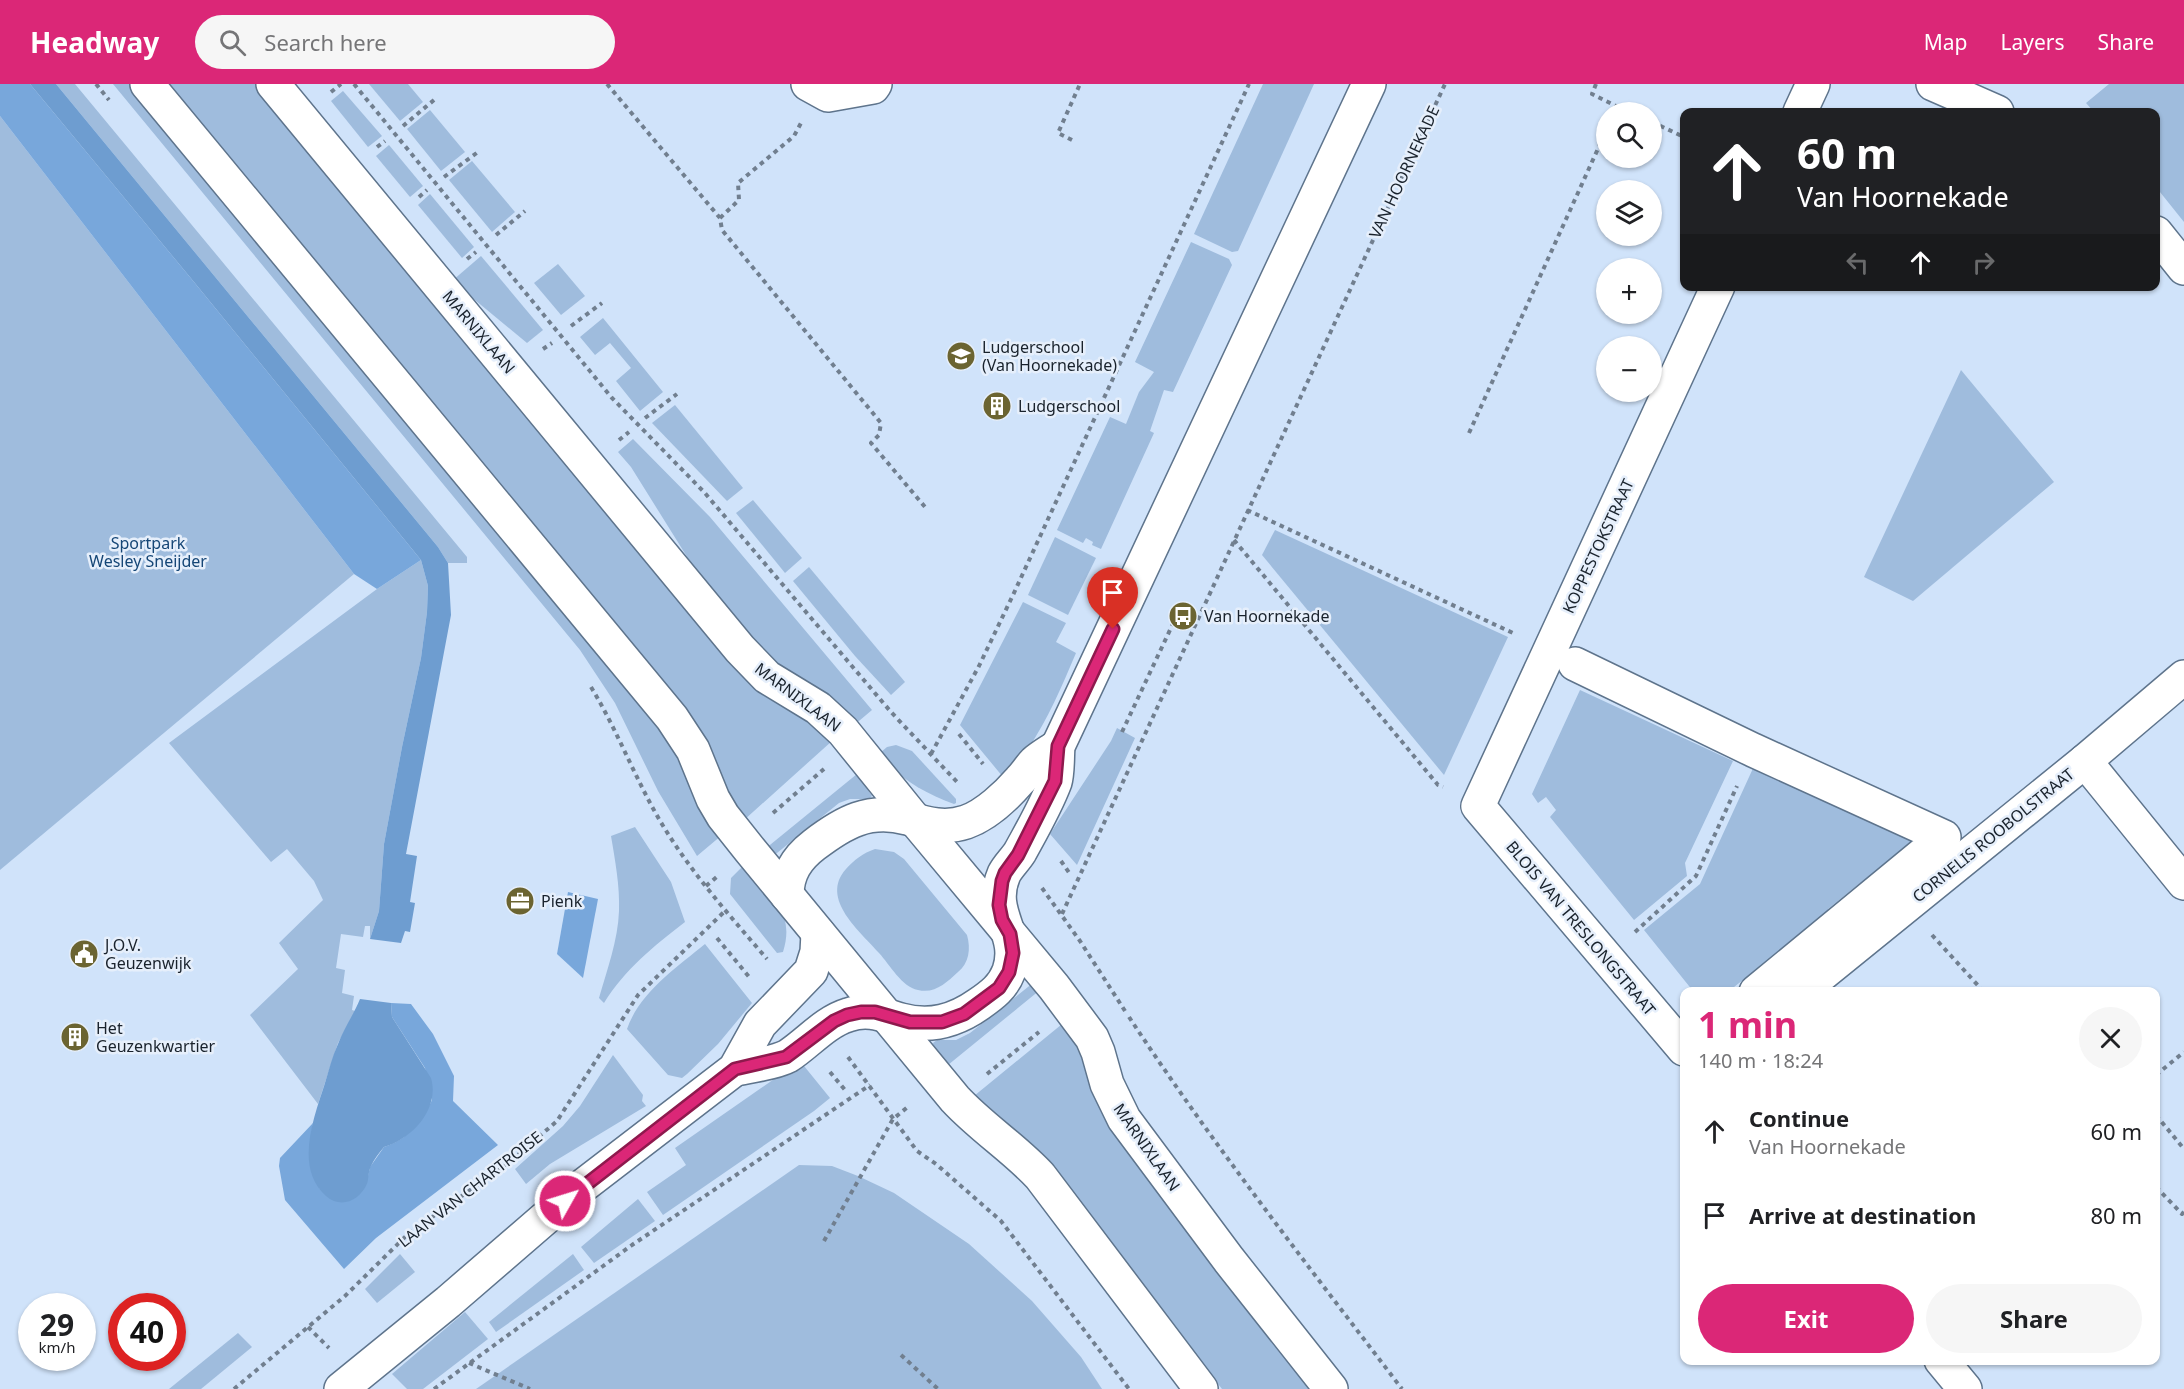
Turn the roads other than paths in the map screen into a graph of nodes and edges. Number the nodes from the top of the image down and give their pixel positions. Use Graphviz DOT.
graph roads {
  1 [pos="147,84"];
  2 [pos="273,84"];
  3 [pos="875,84"];
  4 [pos="1369,84"];
  5 [pos="1813,84"];
  6 [pos="1933,84"];
  7 [pos="813,87"];
  8 [pos="1802,108"];
  9 [pos="1988,108"];
  10 [pos="2160,238"];
  11 [pos="2184,268"];
  12 [pos="1716,291"];
  13 [pos="1561,659"];
  14 [pos="2184,677"];
  15 [pos="1058,746"];
  16 [pos="2085,761"];
  17 [pos="1478,806"];
  18 [pos="915,820"];
  19 [pos="2184,883"];
  20 [pos="787,895"];
  21 [pos="818,933"];
  22 [pos="1010,934"];
  23 [pos="1762,987"];
  24 [pos="1806,987"];
  25 [pos="888,1015"];
  26 [pos="1680,1044"];
  27 [pos="735,1069"];
  28 [pos="1945,1365"];
  29 [pos="355,1385"];
  30 [pos="1201,1389"];
  31 [pos="1331,1389"];
  32 [pos="1965,1389"];
  1 -- 20 [label="street"];
  2 -- 18 [label="street, MARNIXLAAN"];
  3 -- 7 [label="street"];
  4 -- 15 [label="street"];
  5 -- 8 [label="street"];
  6 -- 9 [label="street"];
  10 -- 11 [label="street"];
  12 -- 13 [label="street, KOPPESTOKSTRAAT"];
  13 -- 17 [label="street, KOPPESTOKSTRAAT"];
  13 -- 23 [label="street"];
  14 -- 16 [label="street, CORNELIS ROOBOLSTRAAT"];
  15 -- 18 [label="street"];
  15 -- 22 [label="street"];
  16 -- 19 [label="street"];
  16 -- 24 [label="street, CORNELIS ROOBOLSTRAAT"];
  17 -- 26 [label="street, BLOIS VAN TRESLONGSTRAAT"];
  18 -- 20 [label="street"];
  18 -- 22 [label="street, MARNIXLAAN"];
  20 -- 21 [label="street"];
  21 -- 25 [label="street"];
  21 -- 27 [label="street"];
  22 -- 25 [label="street"];
  22 -- 31 [label="street, MARNIXLAAN"];
  25 -- 27 [label="street"];
  25 -- 30 [label="street"];
  27 -- 29 [label="street"];
  28 -- 32 [label="street"];
}
